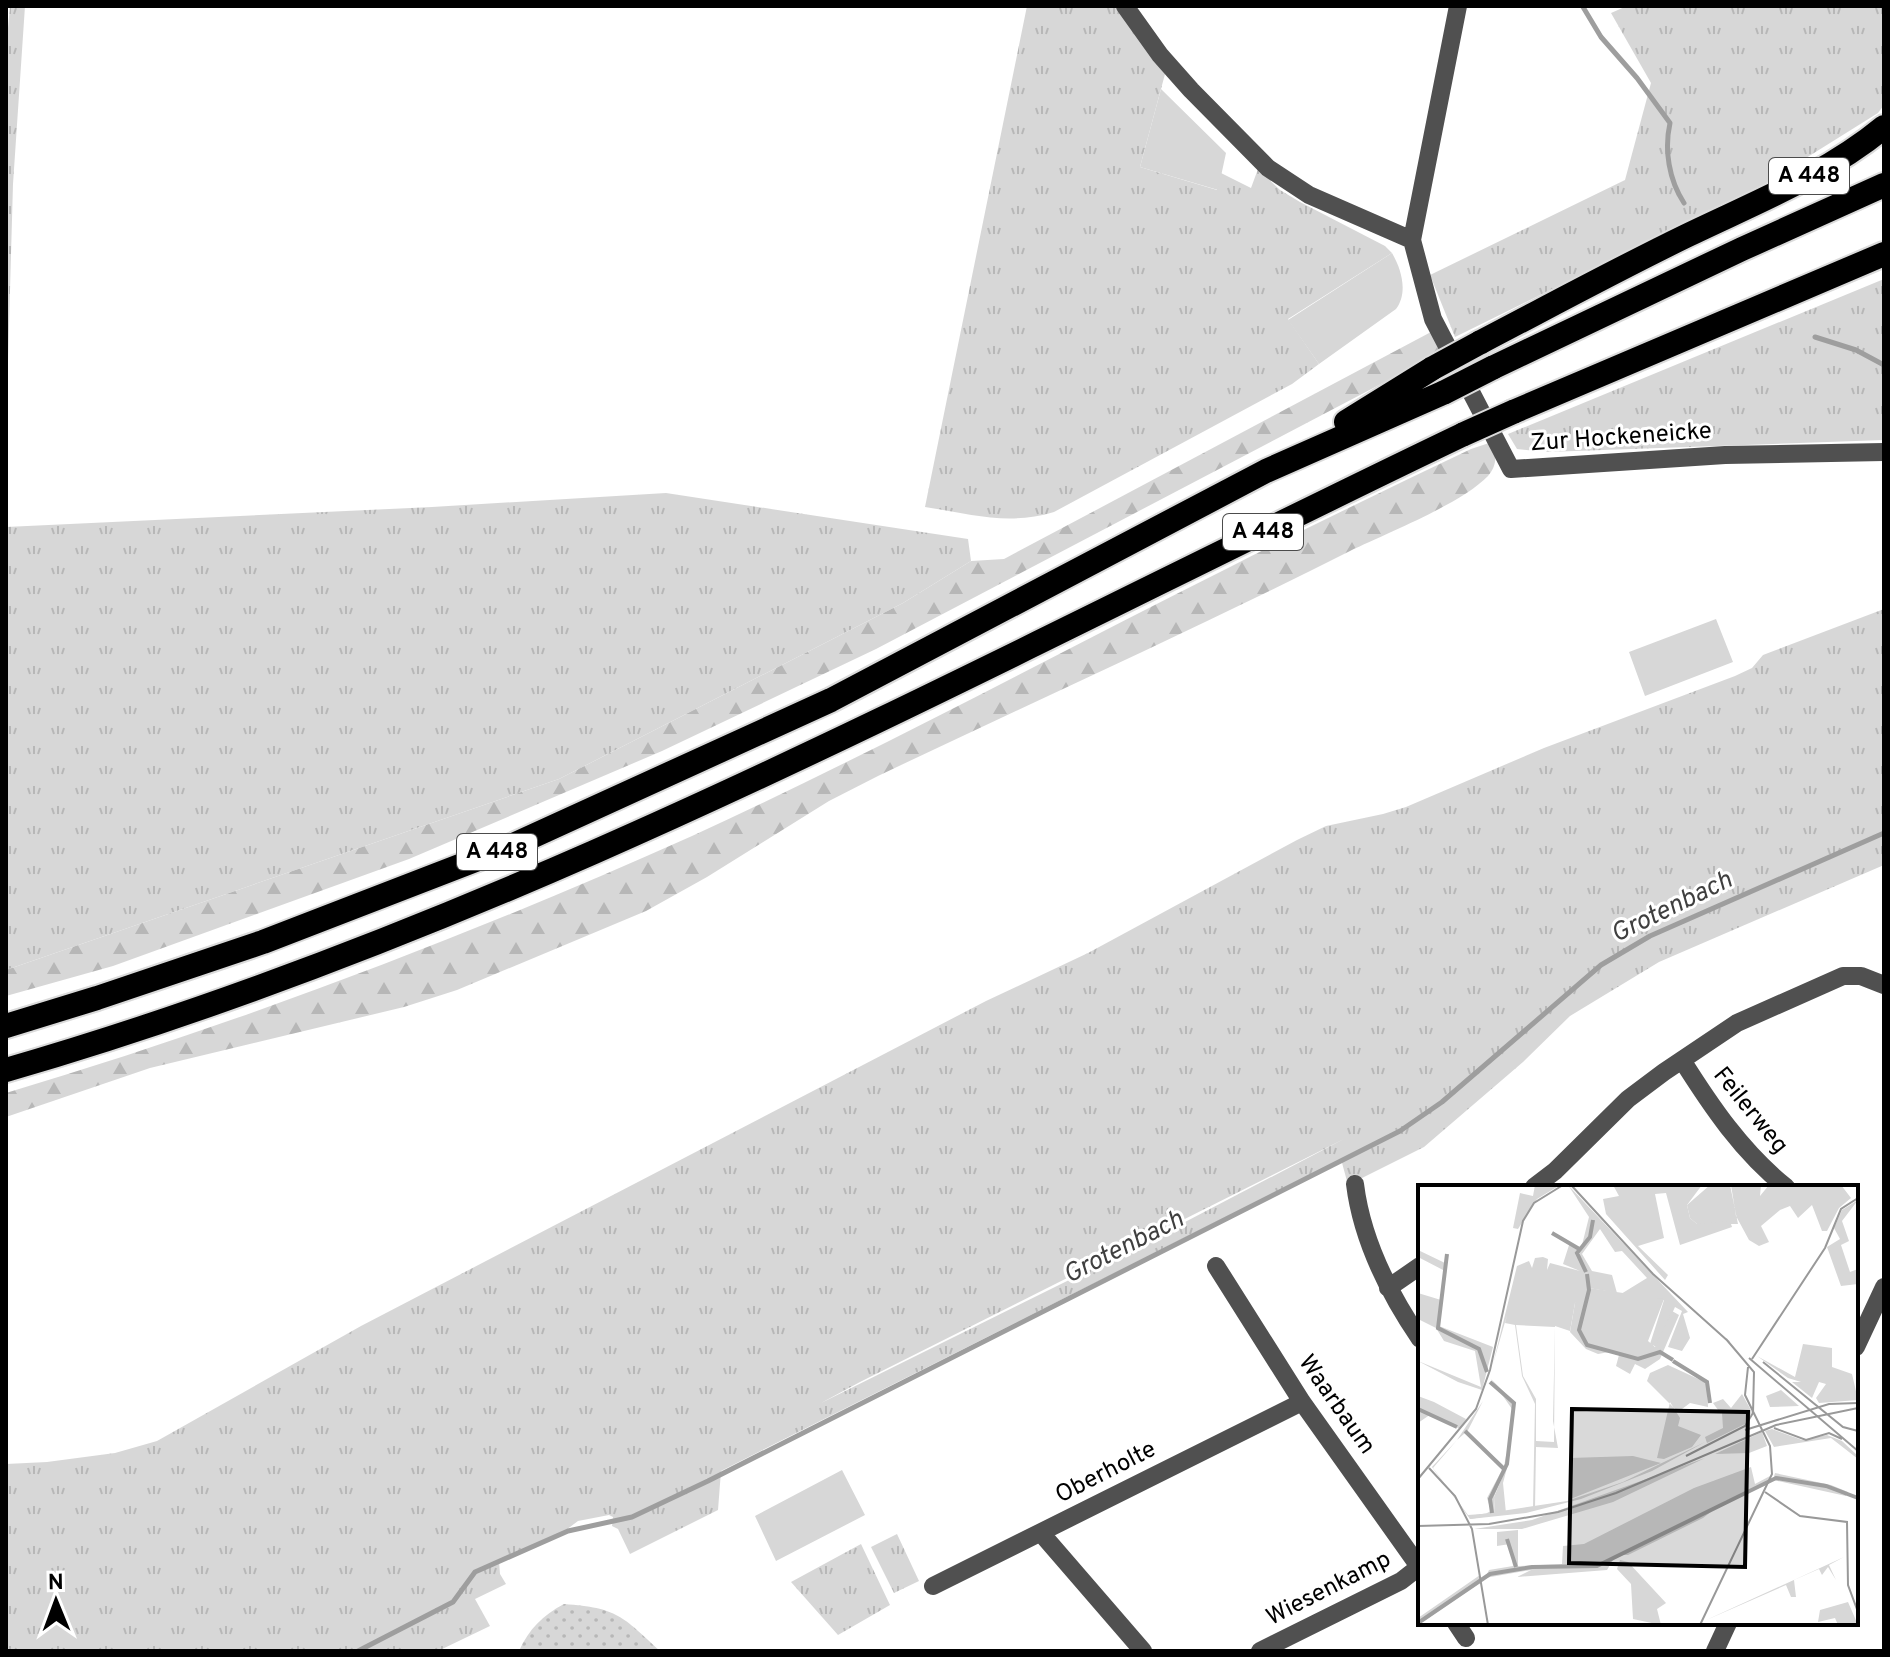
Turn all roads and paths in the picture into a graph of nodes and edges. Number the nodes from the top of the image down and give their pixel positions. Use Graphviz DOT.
graph roads {
  1 [pos="1125,6"];
  2 [pos="1458,6"];
  3 [pos="1884,127"];
  4 [pos="1884,185"];
  5 [pos="1412,240"];
  6 [pos="1884,254"];
  7 [pos="1884,452"];
  8 [pos="1266,471"];
  9 [pos="1884,985"];
  10 [pos="6,1026"];
  11 [pos="1682,1060"];
  12 [pos="6,1070"];
  13 [pos="1560,1179"];
  14 [pos="1355,1184"];
  15 [pos="1540,1185"];
  16 [pos="1784,1185"];
  17 [pos="1216,1266"];
  18 [pos="1418,1267"];
  19 [pos="1884,1287"];
  20 [pos="1388,1288"];
  21 [pos="1418,1336"];
  22 [pos="1858,1343"];
  23 [pos="1302,1402"];
  24 [pos="1041,1533"];
  25 [pos="1418,1565"];
  26 [pos="1418,1569"];
  27 [pos="933,1586"];
  28 [pos="1727,1625"];
  29 [pos="1143,1651"];
  30 [pos="1260,1651"];
  31 [pos="1715,1651"];
  1 -- 5 [label="street"];
  2 -- 5 [label="street"];
  3 -- 8 [label="highway, A 448, bridge"];
  4 -- 8 [label="highway, A 448, bridge"];
  5 -- 7 [label="street, Zur Hockeneicke"];
  6 -- 12 [label="highway, A 448, bridge"];
  8 -- 10 [label="highway, A 448"];
  9 -- 11 [label="street"];
  11 -- 13 [label="street"];
  11 -- 16 [label="street, Feilerweg"];
  13 -- 15 [label="street"];
  14 -- 20 [label="street"];
  17 -- 23 [label="street, Waarbaum"];
  18 -- 20 [label="street"];
  19 -- 22 [label="street"];
  20 -- 21 [label="street"];
  23 -- 24 [label="street, Oberholte"];
  23 -- 25 [label="street, Waarbaum"];
  24 -- 27 [label="street, Oberholte"];
  24 -- 29 [label="street"];
  26 -- 30 [label="street, Wiesenkamp"];
  28 -- 31 [label="street"];
}
